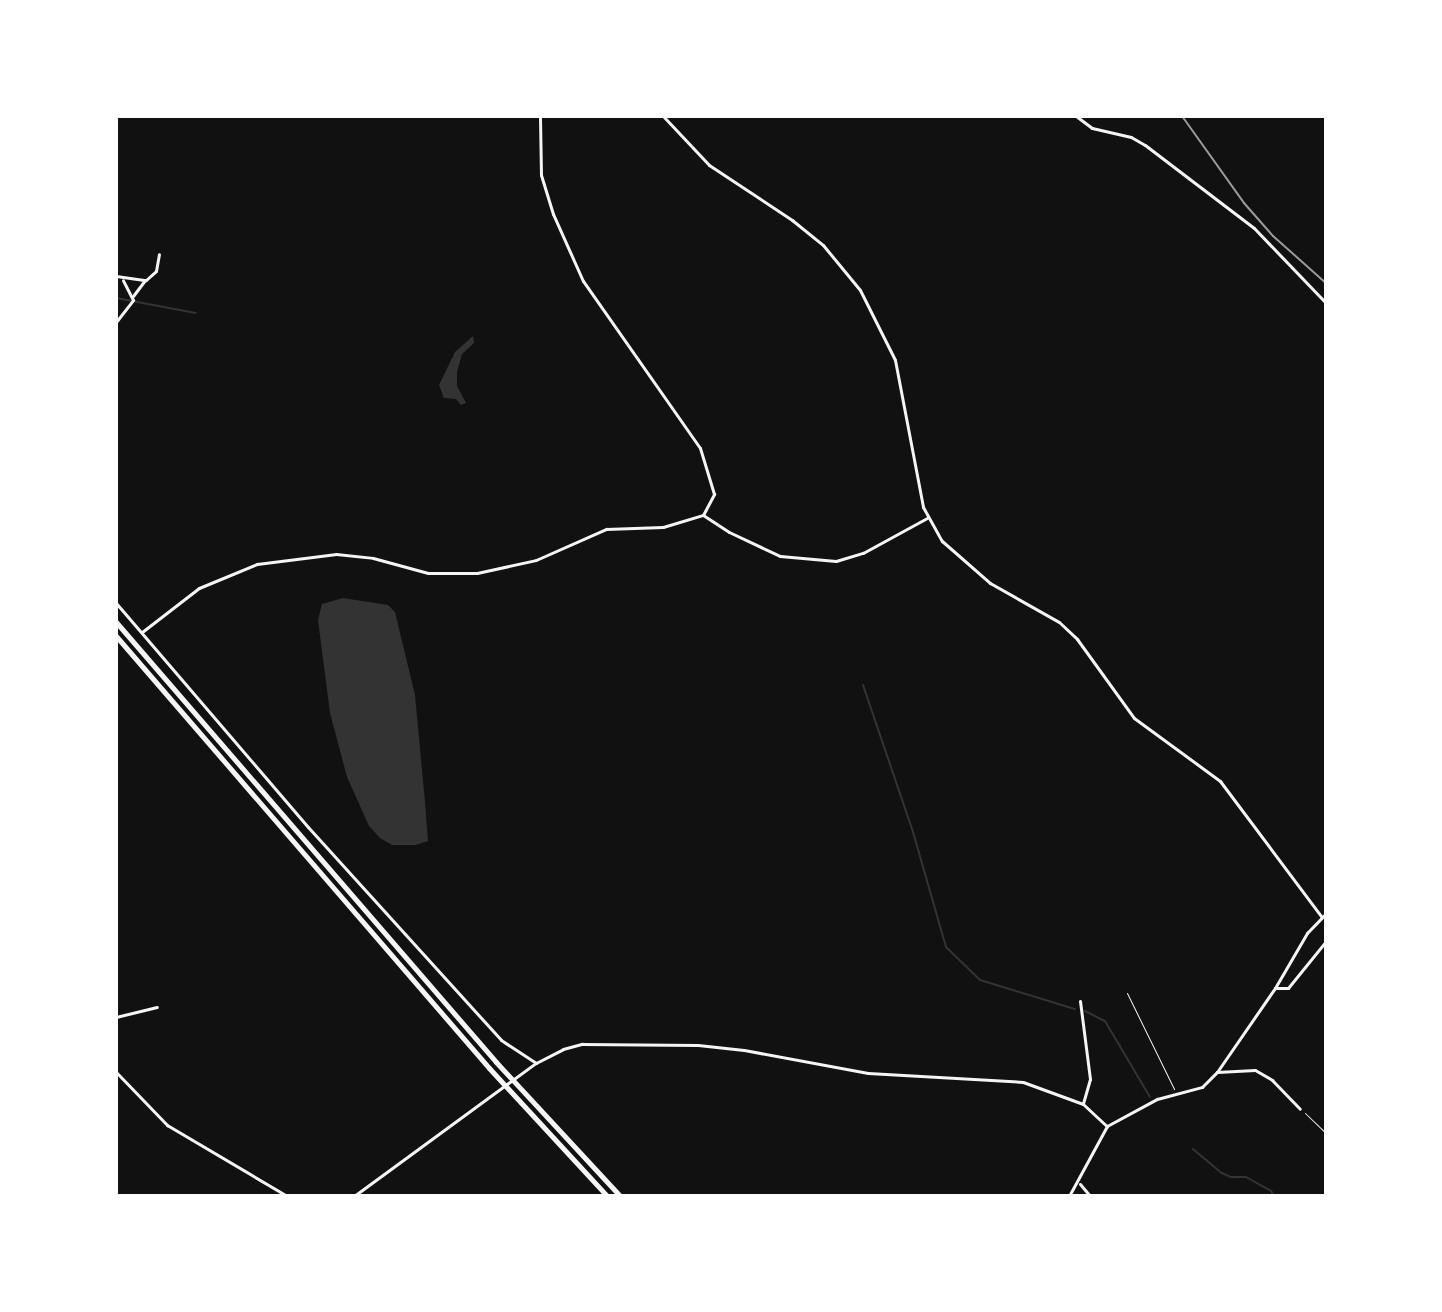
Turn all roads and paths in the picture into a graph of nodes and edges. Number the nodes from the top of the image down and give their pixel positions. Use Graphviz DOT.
graph roads {
  1 [pos="540,116"];
  2 [pos="663,116"];
  3 [pos="1076,116"];
  4 [pos="159,254"];
  5 [pos="116,276"];
  6 [pos="123,280"];
  7 [pos="146,280"];
  8 [pos="133,296"];
  9 [pos="1326,303"];
  10 [pos="116,322"];
  11 [pos="703,515"];
  12 [pos="927,518"];
  13 [pos="116,603"];
  14 [pos="116,622"];
  15 [pos="142,632"];
  16 [pos="116,636"];
  17 [pos="1324,914"];
  18 [pos="1326,941"];
  19 [pos="1275,988"];
  20 [pos="1127,993"];
  21 [pos="1080,1001"];
  22 [pos="157,1007"];
  23 [pos="116,1017"];
  24 [pos="536,1063"];
  25 [pos="116,1072"];
  26 [pos="1217,1072"];
  27 [pos="1177,1095"];
  28 [pos="1083,1104"];
  29 [pos="1300,1109"];
  30 [pos="1107,1126"];
  31 [pos="1326,1133"];
  32 [pos="1079,1183"];
  33 [pos="287,1196"];
  34 [pos="354,1196"];
  35 [pos="607,1196"];
  36 [pos="620,1196"];
  37 [pos="1069,1196"];
  38 [pos="1090,1196"];
  1 -- 11 [label="street"];
  2 -- 12 [label="street"];
  3 -- 9 [label="street"];
  4 -- 7 [label="street"];
  5 -- 6 [label="street"];
  6 -- 7 [label="street"];
  6 -- 8 [label="street"];
  7 -- 8 [label="street"];
  8 -- 10 [label="street"];
  11 -- 12 [label="street"];
  11 -- 15 [label="street"];
  12 -- 17 [label="street"];
  13 -- 15 [label="street"];
  14 -- 36 [label="highway"];
  15 -- 24 [label="street"];
  16 -- 35 [label="highway"];
  17 -- 19 [label="street"];
  18 -- 19 [label="street"];
  19 -- 26 [label="street"];
  20 -- 27 [label="path"];
  21 -- 28 [label="street"];
  22 -- 23 [label="street"];
  24 -- 28 [label="street"];
  24 -- 34 [label="street"];
  25 -- 33 [label="street"];
  26 -- 27 [label="street"];
  26 -- 29 [label="street"];
  27 -- 30 [label="street"];
  28 -- 30 [label="street"];
  29 -- 31 [label="path"];
  30 -- 32 [label="street"];
  32 -- 37 [label="street"];
  32 -- 38 [label="street"];
}
